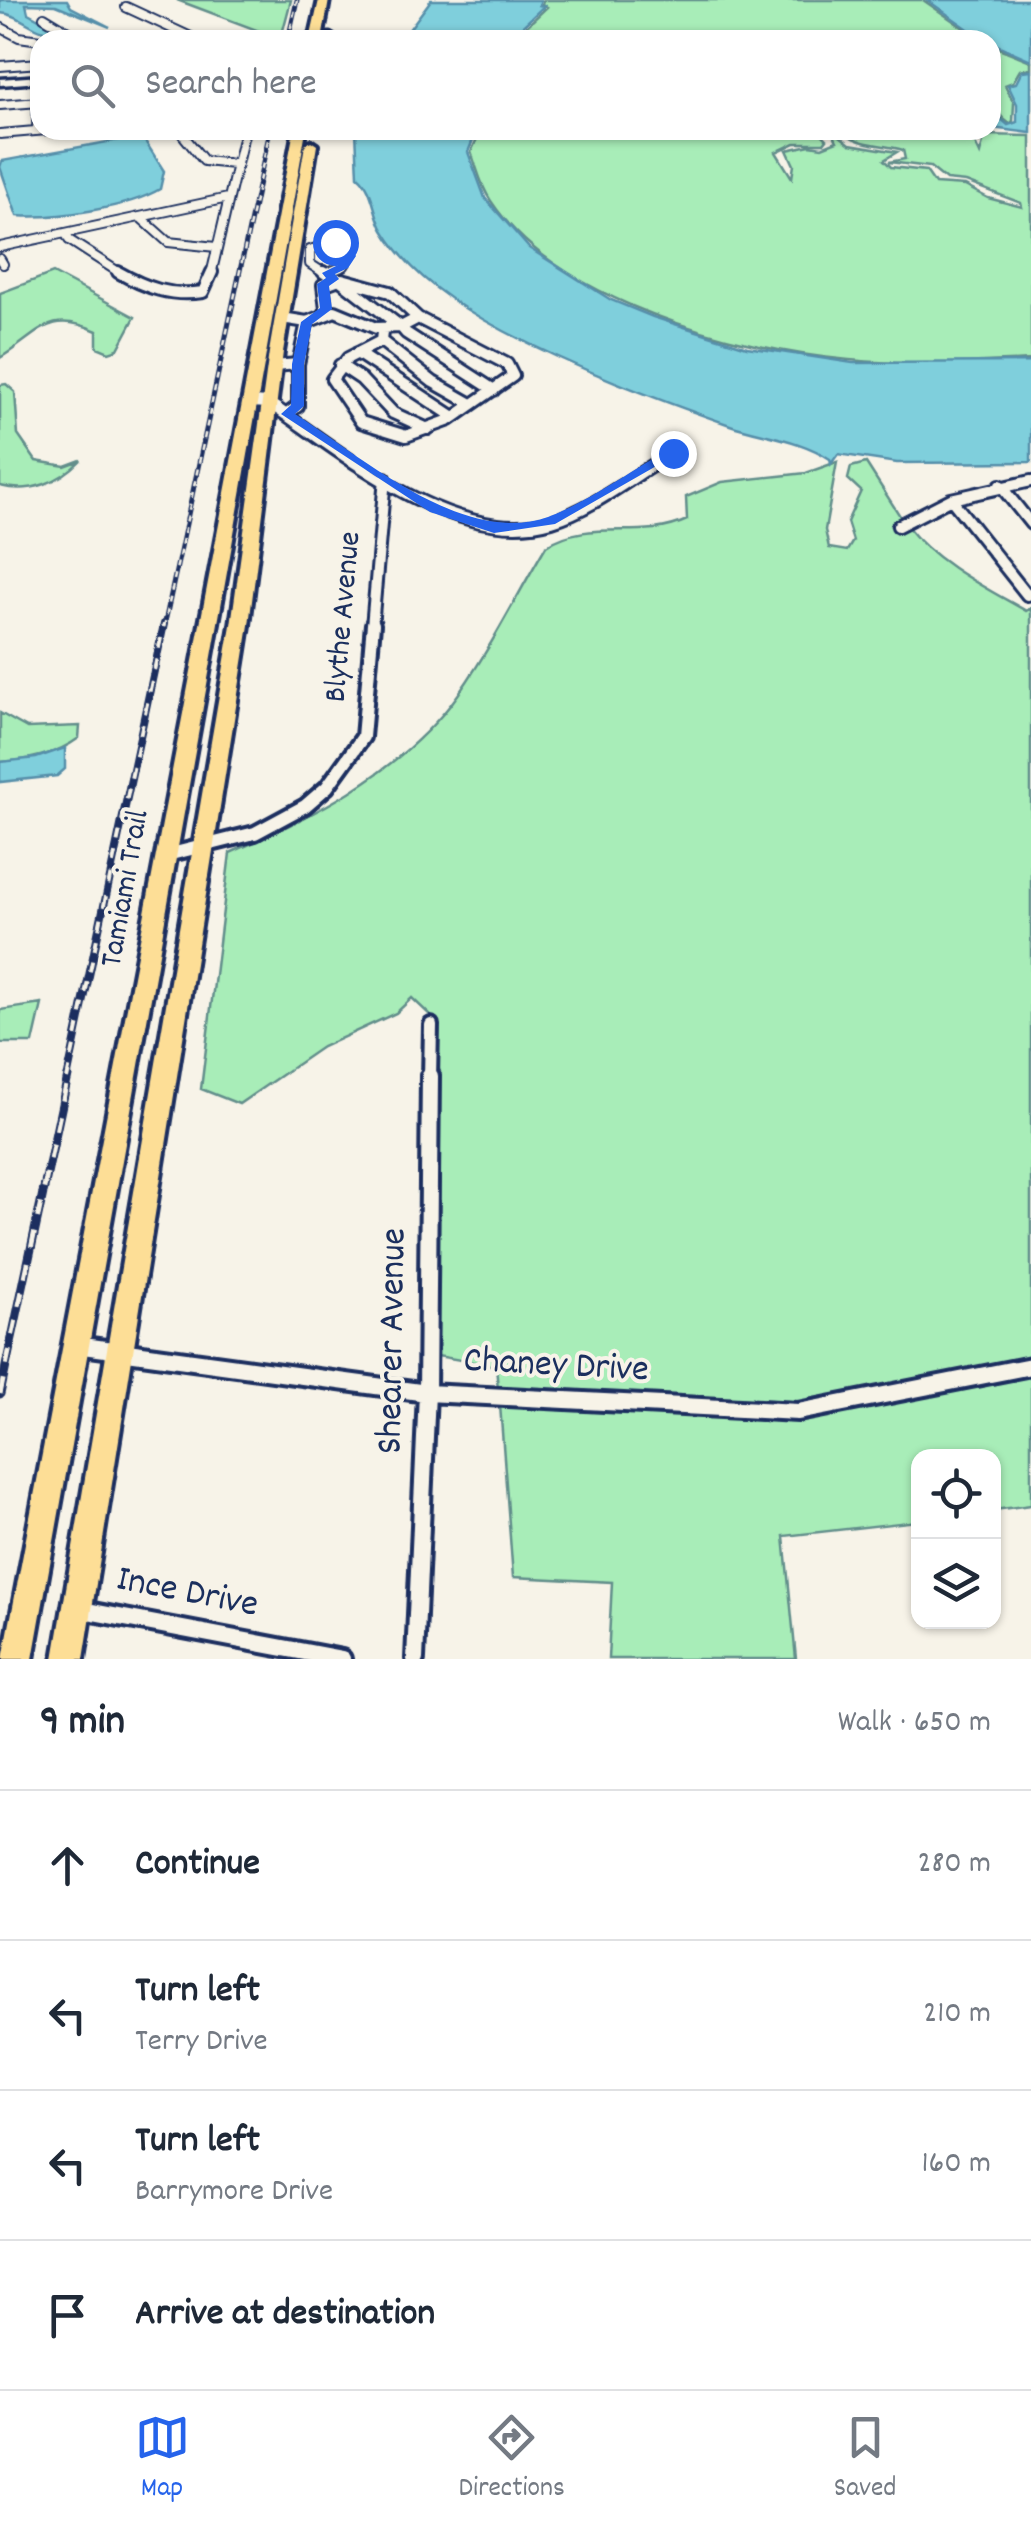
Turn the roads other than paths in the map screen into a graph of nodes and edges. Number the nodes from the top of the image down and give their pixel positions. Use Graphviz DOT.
graph roads {
  1 [pos="324,0"];
  2 [pos="336,0"];
  3 [pos="126,7"];
  4 [pos="44,17"];
  5 [pos="0,27"];
  6 [pos="64,30"];
  7 [pos="175,30"];
  8 [pos="323,30"];
  9 [pos="326,30"];
  10 [pos="30,38"];
  11 [pos="30,64"];
  12 [pos="0,66"];
  13 [pos="30,80"];
  14 [pos="0,82"];
  15 [pos="30,103"];
  16 [pos="0,106"];
  17 [pos="30,131"];
  18 [pos="0,134"];
  19 [pos="187,140"];
  20 [pos="242,140"];
  21 [pos="300,140"];
  22 [pos="310,140"];
  23 [pos="234,164"];
  24 [pos="300,166"];
  25 [pos="228,198"];
  26 [pos="140,218"];
  27 [pos="66,233"];
  28 [pos="0,246"];
  29 [pos="216,247"];
  30 [pos="333,277"];
  31 [pos="326,309"];
  32 [pos="282,318"];
  33 [pos="418,318"];
  34 [pos="307,322"];
  35 [pos="401,327"];
  36 [pos="381,336"];
  37 [pos="356,353"];
  38 [pos="298,364"];
  39 [pos="340,365"];
  40 [pos="274,366"];
  41 [pos="494,390"];
  42 [pos="250,402"];
  43 [pos="269,403"];
  44 [pos="470,403"];
  45 [pos="287,414"];
  46 [pos="454,416"];
  47 [pos="428,429"];
  48 [pos="673,453"];
  49 [pos="385,478"];
  50 [pos="1031,481"];
  51 [pos="1000,485"];
  52 [pos="951,499"];
  53 [pos="1031,524"];
  54 [pos="898,526"];
  55 [pos="1029,595"];
  56 [pos="203,849"];
  57 [pos="166,854"];
  58 [pos="431,1025"];
  59 [pos="76,1345"];
  60 [pos="120,1350"];
  61 [pos="1031,1366"];
  62 [pos="428,1393"];
  63 [pos="77,1610"];
  64 [pos="18,1659"];
  65 [pos="69,1659"];
  66 [pos="342,1659"];
  67 [pos="414,1659"];
  1 -- 8 [label="main road"];
  2 -- 9 [label="main road"];
  3 -- 7 [label="street"];
  4 -- 6 [label="street"];
  5 -- 10 [label="street"];
  11 -- 12 [label="street"];
  13 -- 14 [label="street"];
  15 -- 16 [label="street"];
  17 -- 18 [label="street"];
  19 -- 23 [label="street"];
  20 -- 23 [label="street"];
  21 -- 24 [label="main road, Tamiami Trail"];
  22 -- 24 [label="main road, Tamiami Trail"];
  23 -- 25 [label="street"];
  24 -- 32 [label="main road, Tamiami Trail"];
  24 -- 42 [label="main road, Tamiami Trail"];
  25 -- 26 [label="street"];
  25 -- 29 [label="street"];
  26 -- 27 [label="street"];
  26 -- 29 [label="street"];
  27 -- 28 [label="street"];
  27 -- 29 [label="street"];
  30 -- 30 [label="street"];
  30 -- 31 [label="street"];
  30 -- 33 [label="street"];
  30 -- 35 [label="street"];
  31 -- 34 [label="street"];
  31 -- 36 [label="street"];
  32 -- 34 [label="street"];
  32 -- 40 [label="main road, Tamiami Trail"];
  33 -- 35 [label="street"];
  33 -- 41 [label="street"];
  34 -- 38 [label="street"];
  35 -- 36 [label="street"];
  35 -- 41 [label="street"];
  36 -- 37 [label="street"];
  36 -- 44 [label="street"];
  37 -- 39 [label="street"];
  37 -- 46 [label="street"];
  38 -- 40 [label="street"];
  38 -- 45 [label="street"];
  39 -- 47 [label="street"];
  39 -- 47 [label="street"];
  40 -- 43 [label="main road, Tamiami Trail"];
  41 -- 44 [label="street"];
  42 -- 43 [label="street"];
  42 -- 57 [label="main road, Tamiami Trail"];
  43 -- 45 [label="street"];
  43 -- 56 [label="main road, Tamiami Trail"];
  44 -- 46 [label="street"];
  45 -- 49 [label="street"];
  46 -- 47 [label="street"];
  48 -- 49 [label="street"];
  49 -- 56 [label="street, Blythe Avenue"];
  50 -- 51 [label="street"];
  51 -- 52 [label="street"];
  51 -- 53 [label="street"];
  52 -- 54 [label="street"];
  52 -- 55 [label="street"];
  56 -- 57 [label="street"];
  56 -- 60 [label="main road, Tamiami Trail"];
  57 -- 59 [label="main road, Tamiami Trail"];
  58 -- 62 [label="street, Shearer Avenue"];
  59 -- 60 [label="street, Chaney Drive"];
  59 -- 64 [label="main road, Tamiami Trail"];
  60 -- 62 [label="street, Chaney Drive"];
  60 -- 63 [label="main road, Tamiami Trail"];
  61 -- 62 [label="street, Chaney Drive"];
  62 -- 67 [label="street, Shearer Avenue"];
  63 -- 65 [label="main road, Tamiami Trail"];
  63 -- 66 [label="street, Ince Drive"];
}
